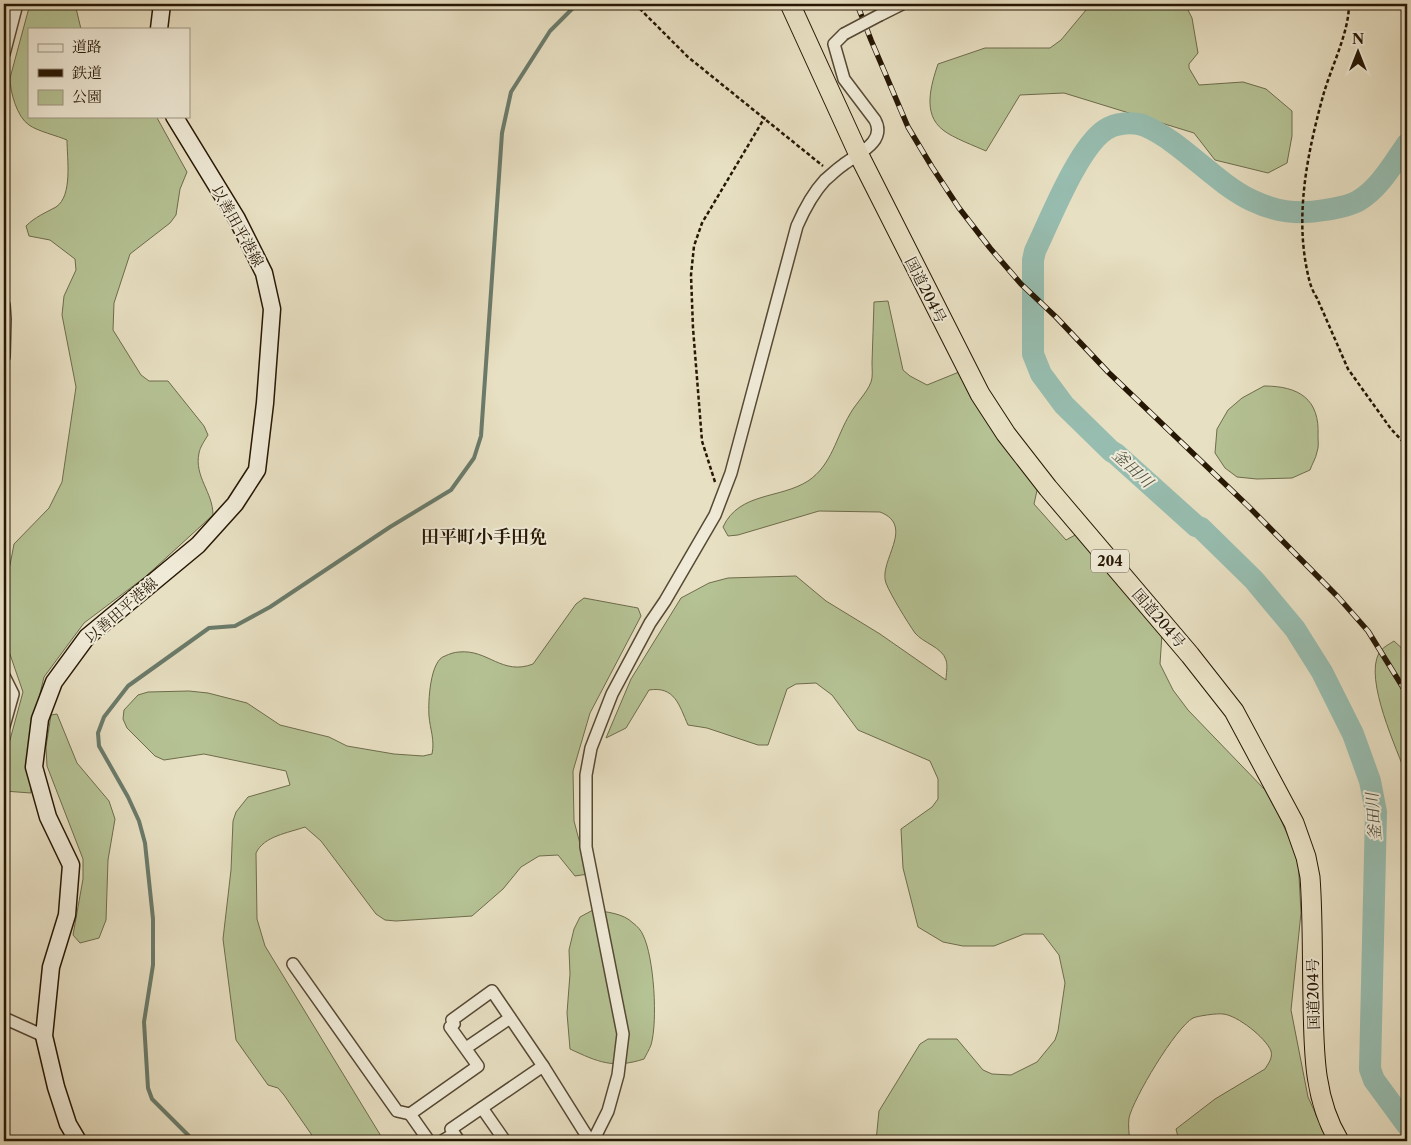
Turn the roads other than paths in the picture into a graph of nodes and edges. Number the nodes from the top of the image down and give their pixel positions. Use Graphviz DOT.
graph roads {
  1 [pos="17,4"];
  2 [pos="162,4"];
  3 [pos="790,4"];
  4 [pos="902,4"];
  5 [pos="159,28"];
  6 [pos="4,54"];
  7 [pos="175,118"];
  8 [pos="859,155"];
  9 [pos="4,305"];
  10 [pos="4,357"];
  11 [pos="4,676"];
  12 [pos="4,726"];
  13 [pos="294,964"];
  14 [pos="4,1018"];
  15 [pos="510,1018"];
  16 [pos="44,1036"];
  17 [pos="466,1048"];
  18 [pos="542,1066"];
  19 [pos="482,1108"];
  20 [pos="410,1114"];
  21 [pos="456,1138"];
  22 [pos="78,1141"];
  23 [pos="429,1141"];
  24 [pos="442,1141"];
  25 [pos="505,1141"];
  26 [pos="591,1141"];
  27 [pos="1339,1141"];
  1 -- 6 [label="street"];
  2 -- 5 [label="main road"];
  3 -- 8 [label="highway, 国道204号 / 204"];
  4 -- 8 [label="street, bridge"];
  7 -- 16 [label="main road, 以善田平港線"];
  8 -- 26 [label="street"];
  8 -- 27 [label="highway, 国道204号 / 204"];
  9 -- 10 [label="street"];
  11 -- 12 [label="street"];
  13 -- 20 [label="street"];
  14 -- 16 [label="street"];
  15 -- 17 [label="street"];
  15 -- 17 [label="street"];
  15 -- 18 [label="street"];
  16 -- 22 [label="main road, 以善田平港線"];
  17 -- 20 [label="street"];
  18 -- 19 [label="street"];
  18 -- 26 [label="street"];
  19 -- 21 [label="street"];
  19 -- 25 [label="street"];
  20 -- 23 [label="street"];
  21 -- 24 [label="street"];
}
